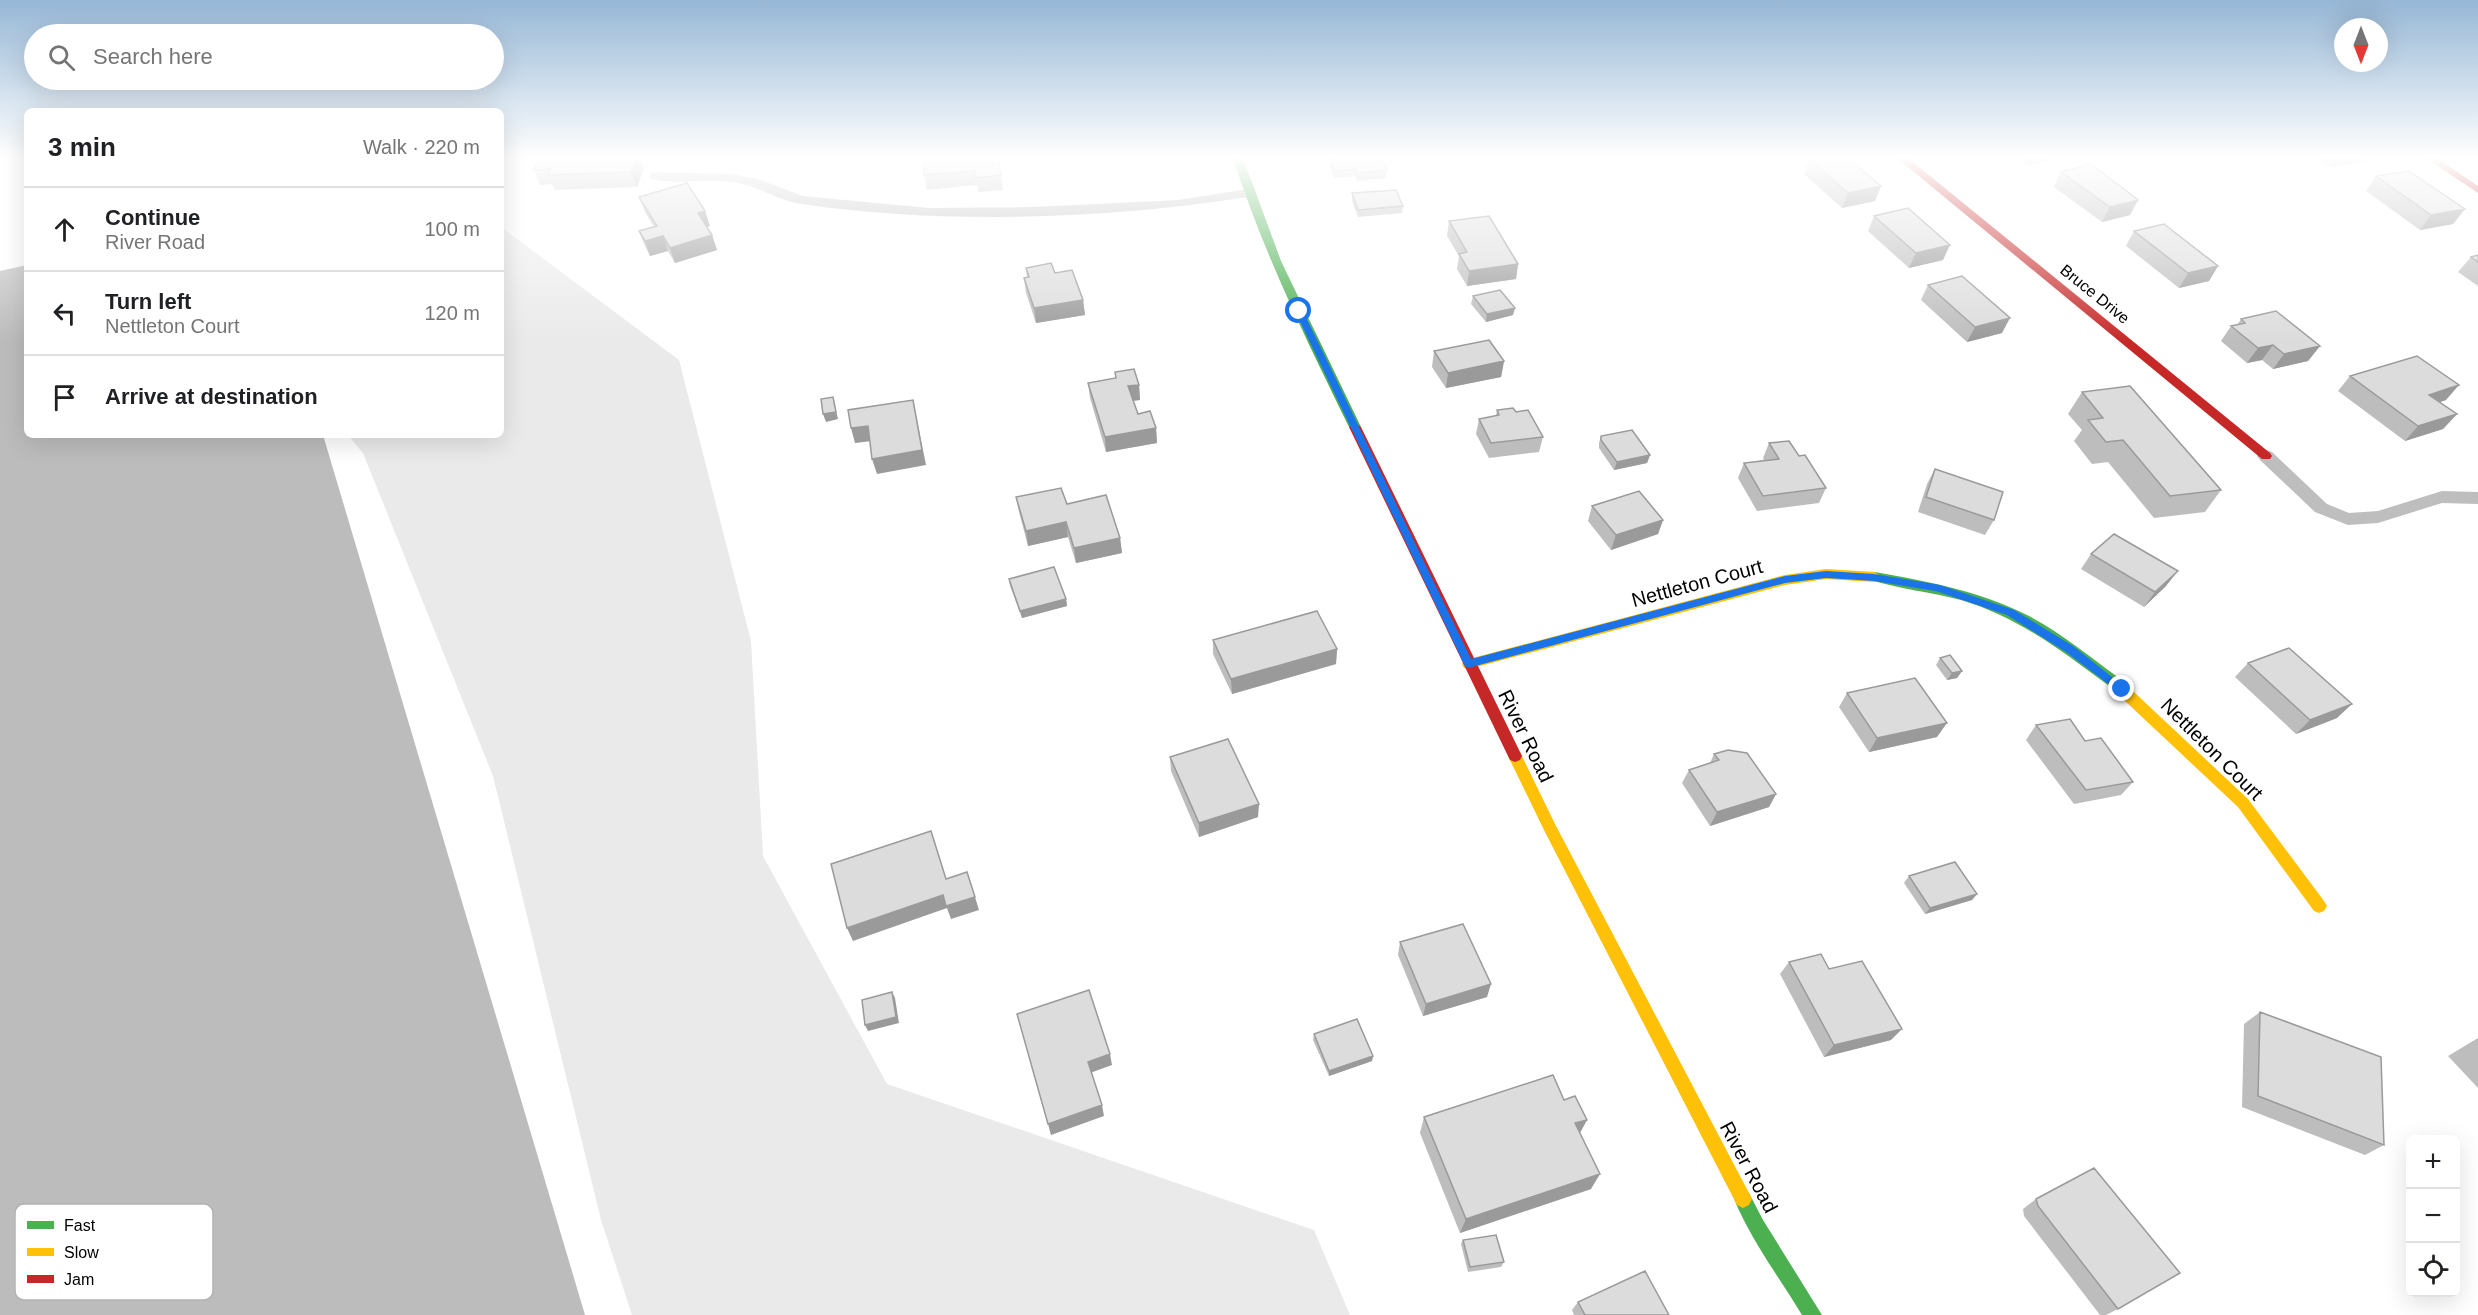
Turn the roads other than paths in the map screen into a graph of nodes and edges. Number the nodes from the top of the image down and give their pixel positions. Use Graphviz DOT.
graph roads {
  1 [pos="1259,219"];
  2 [pos="1977,219"];
  3 [pos="2266,456"];
  4 [pos="2478,498"];
  5 [pos="1468,664"];
  6 [pos="2319,906"];
  7 [pos="1813,1315"];
  1 -- 5 [label="street, River Road"];
  2 -- 3 [label="street, Bruce Drive"];
  3 -- 4 [label="lane"];
  5 -- 6 [label="street, Nettleton Court"];
  5 -- 7 [label="street, River Road"];
}
